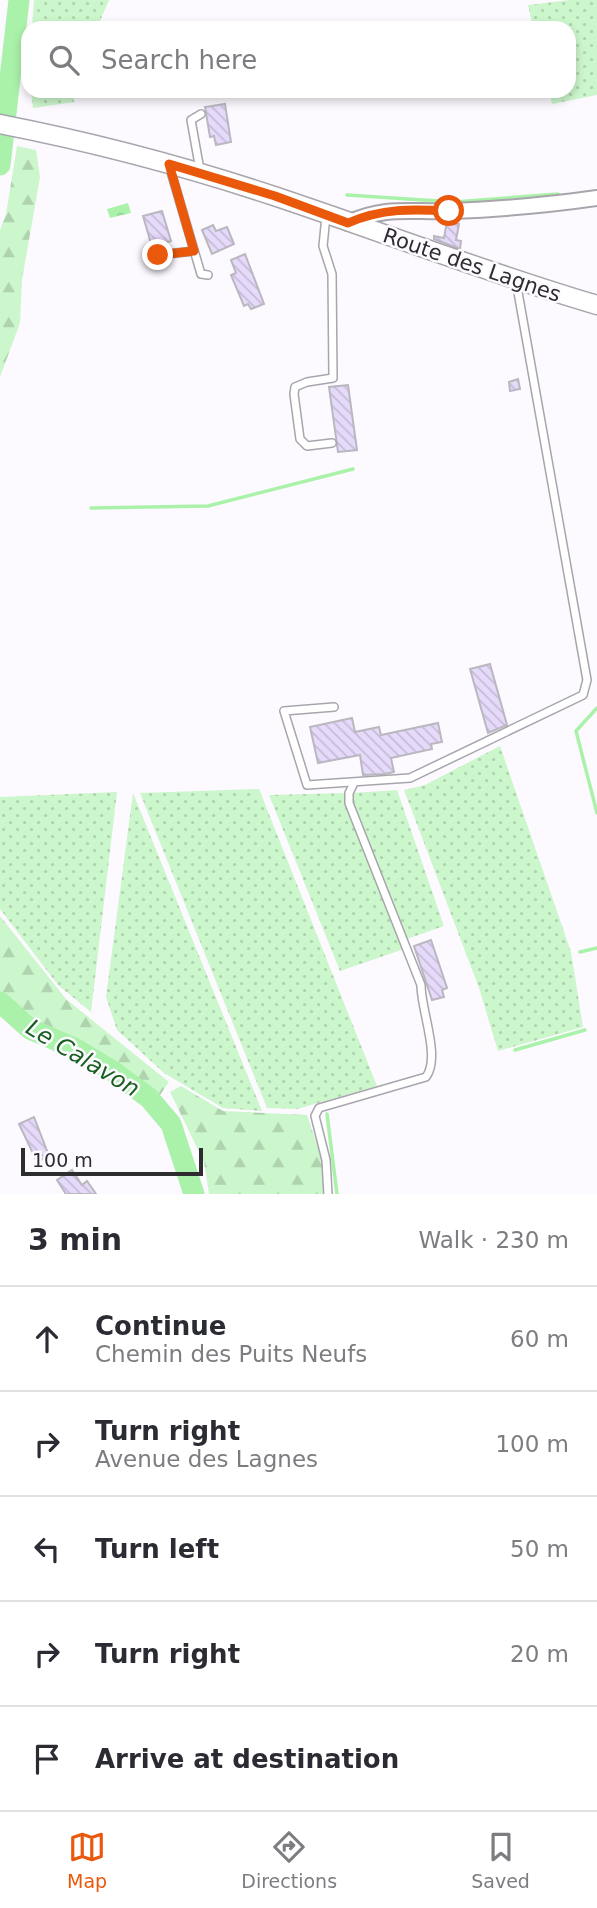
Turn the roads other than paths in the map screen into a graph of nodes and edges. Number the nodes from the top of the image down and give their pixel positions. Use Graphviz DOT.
graph roads {
  1 [pos="201,114"];
  2 [pos="0,124"];
  3 [pos="169,164"];
  4 [pos="200,174"];
  5 [pos="597,198"];
  6 [pos="327,215"];
  7 [pos="348,223"];
  8 [pos="194,251"];
  9 [pos="158,255"];
  10 [pos="208,275"];
  11 [pos="516,280"];
  12 [pos="597,305"];
  13 [pos="332,443"];
  14 [pos="334,707"];
  15 [pos="354,783"];
  16 [pos="328,1194"];
  1 -- 4 [label="lane"];
  2 -- 3 [label="street, Route des Lagnes"];
  3 -- 4 [label="street, Route des Lagnes"];
  3 -- 8 [label="lane"];
  4 -- 6 [label="street, Route des Lagnes"];
  5 -- 7 [label="street"];
  6 -- 7 [label="street, Route des Lagnes"];
  6 -- 13 [label="lane"];
  7 -- 11 [label="street, Route des Lagnes"];
  8 -- 9 [label="lane"];
  8 -- 10 [label="lane"];
  11 -- 12 [label="street, Route des Lagnes"];
  11 -- 15 [label="lane"];
  14 -- 15 [label="lane"];
  15 -- 16 [label="lane"];
}
